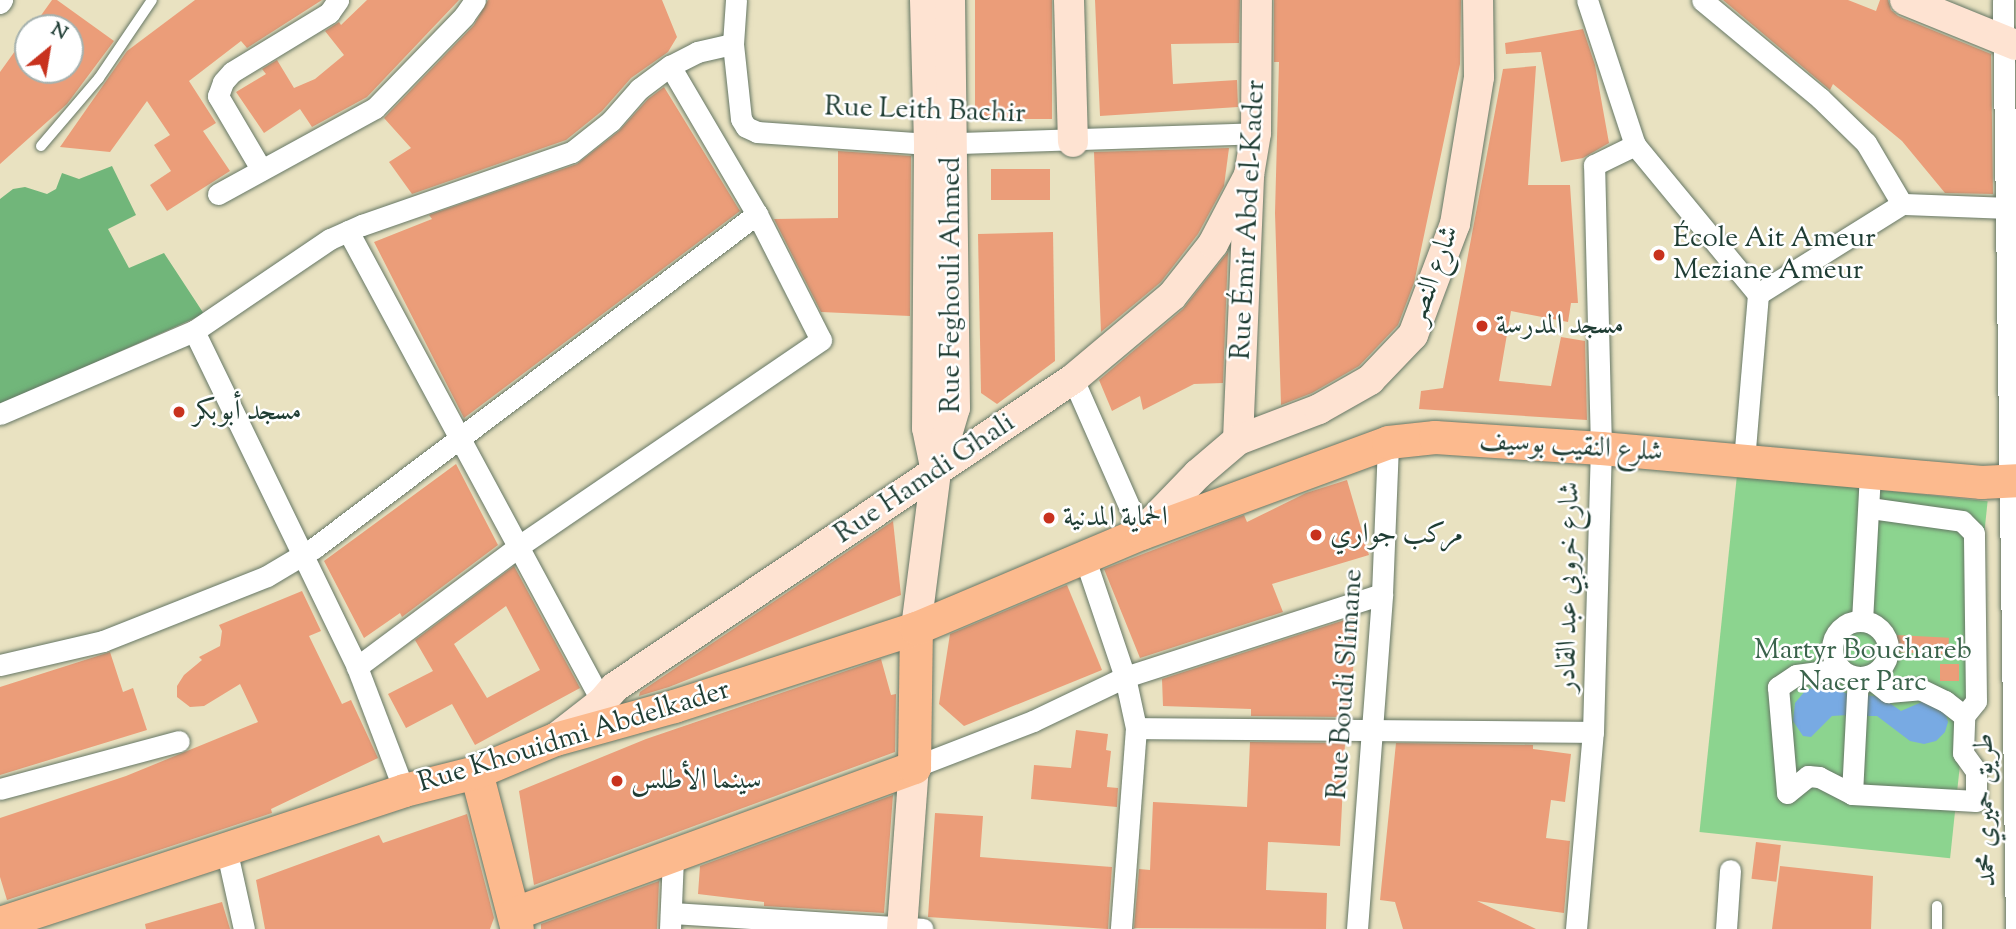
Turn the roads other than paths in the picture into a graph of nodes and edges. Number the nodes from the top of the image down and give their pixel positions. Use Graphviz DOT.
graph roads {
  1 [pos="152,0"];
  2 [pos="338,0"];
  3 [pos="475,0"];
  4 [pos="736,0"];
  5 [pos="925,0"];
  6 [pos="950,0"];
  7 [pos="1069,0"];
  8 [pos="1258,0"];
  9 [pos="1478,0"];
  10 [pos="1587,0"];
  11 [pos="1702,0"];
  12 [pos="1905,0"];
  13 [pos="2003,0"];
  14 [pos="2010,43"];
  15 [pos="733,44"];
  16 [pos="670,66"];
  17 [pos="1256,134"];
  18 [pos="1073,142"];
  19 [pos="941,144"];
  20 [pos="1634,145"];
  21 [pos="41,146"];
  22 [pos="261,169"];
  23 [pos="1249,175"];
  24 [pos="218,194"];
  25 [pos="1902,204"];
  26 [pos="2005,208"];
  27 [pos="757,214"];
  28 [pos="348,231"];
  29 [pos="1758,294"];
  30 [pos="194,331"];
  31 [pos="1073,379"];
  32 [pos="0,414"];
  33 [pos="458,439"];
  34 [pos="1238,440"];
  35 [pos="1388,442"];
  36 [pos="1601,448"];
  37 [pos="1744,461"];
  38 [pos="936,472"];
  39 [pos="1870,473"];
  40 [pos="2012,480"];
  41 [pos="1869,508"];
  42 [pos="1141,533"];
  43 [pos="518,547"];
  44 [pos="302,555"];
  45 [pos="1084,556"];
  46 [pos="1382,594"];
  47 [pos="1862,621"];
  48 [pos="916,628"];
  49 [pos="0,665"];
  50 [pos="357,667"];
  51 [pos="1847,672"];
  52 [pos="1125,677"];
  53 [pos="602,702"];
  54 [pos="1964,716"];
  55 [pos="2015,716"];
  56 [pos="1136,727"];
  57 [pos="1370,730"];
  58 [pos="1593,732"];
  59 [pos="555,739"];
  60 [pos="179,741"];
  61 [pos="914,767"];
  62 [pos="476,772"];
  63 [pos="0,789"];
  64 [pos="404,790"];
  65 [pos="1852,794"];
  66 [pos="226,848"];
  67 [pos="673,857"];
  68 [pos="1730,870"];
  69 [pos="1937,906"];
  70 [pos="516,921"];
  71 [pos="670,921"];
  72 [pos="0,923"];
  73 [pos="908,928"];
  74 [pos="244,929"];
  75 [pos="1121,929"];
  76 [pos="1357,929"];
  77 [pos="1576,929"];
  78 [pos="1726,929"];
  79 [pos="1937,929"];
  80 [pos="2016,929"];
  1 -- 21 [label="lane"];
  2 -- 22 [label="street"];
  3 -- 22 [label="street"];
  4 -- 15 [label="street"];
  5 -- 19 [label="street, Rue Feghouli Ahmed"];
  6 -- 19 [label="street, Rue Feghouli Ahmed"];
  7 -- 18 [label="street"];
  8 -- 17 [label="street, Rue Émir Abd el-Kader"];
  9 -- 34 [label="street, شارع النصر"];
  10 -- 20 [label="street"];
  11 -- 25 [label="street"];
  12 -- 14 [label="street"];
  13 -- 14 [label="street, طريق حميري محمد"];
  14 -- 26 [label="street, طريق حميري محمد"];
  15 -- 16 [label="street"];
  15 -- 19 [label="street, Rue Leith Bachir"];
  16 -- 27 [label="street"];
  16 -- 28 [label="street"];
  17 -- 18 [label="street, Rue Leith Bachir"];
  17 -- 23 [label="street, Rue Émir Abd el-Kader"];
  18 -- 19 [label="street, Rue Leith Bachir"];
  19 -- 38 [label="street, Rue Feghouli Ahmed"];
  20 -- 29 [label="street"];
  20 -- 36 [label="street, شارع خروبي عبد القادر"];
  22 -- 24 [label="street"];
  23 -- 31 [label="street, Rue Hamdi Ghali"];
  23 -- 34 [label="street, Rue Émir Abd el-Kader"];
  25 -- 26 [label="street"];
  25 -- 29 [label="street"];
  26 -- 40 [label="street, طريق حميري محمد"];
  27 -- 33 [label="street"];
  27 -- 43 [label="street"];
  28 -- 30 [label="street"];
  28 -- 33 [label="street"];
  29 -- 37 [label="street"];
  30 -- 32 [label="street"];
  30 -- 44 [label="street"];
  31 -- 38 [label="street, Rue Hamdi Ghali"];
  31 -- 42 [label="street"];
  33 -- 43 [label="street"];
  33 -- 44 [label="street"];
  34 -- 42 [label="street, شارع النصر"];
  35 -- 36 [label="main road, شلرع النقيب بوسيف"];
  35 -- 42 [label="main road, شلرع النقيب بوسيف"];
  35 -- 46 [label="street, Rue Boudi Slimane"];
  36 -- 37 [label="main road, شلرع النقيب بوسيف"];
  36 -- 58 [label="street, شارع خروبي عبد القادر"];
  37 -- 39 [label="main road, شلرع النقيب بوسيف"];
  38 -- 48 [label="street, Rue Feghouli Ahmed"];
  38 -- 53 [label="street, Rue Hamdi Ghali"];
  39 -- 40 [label="main road, شلرع النقيب بوسيف"];
  39 -- 41 [label="street"];
  40 -- 55 [label="street, طريق حميري محمد"];
  41 -- 47 [label="street"];
  41 -- 54 [label="street"];
  42 -- 45 [label="main road, Rue Khouidmi Abdelkader"];
  43 -- 50 [label="street"];
  43 -- 53 [label="street"];
  44 -- 49 [label="street"];
  44 -- 50 [label="street"];
  45 -- 48 [label="main road, Rue Khouidmi Abdelkader"];
  45 -- 52 [label="street"];
  46 -- 52 [label="street"];
  46 -- 57 [label="street, Rue Boudi Slimane"];
  47 -- 51 [label="street"];
  47 -- 51 [label="street"];
  48 -- 59 [label="main road, Rue Khouidmi Abdelkader"];
  48 -- 61 [label="main road"];
  50 -- 64 [label="street"];
  51 -- 54 [label="street"];
  51 -- 65 [label="street"];
  51 -- 65 [label="street"];
  52 -- 56 [label="street"];
  52 -- 61 [label="street"];
  53 -- 59 [label="street, Rue Hamdi Ghali"];
  54 -- 65 [label="street"];
  55 -- 80 [label="street, طريق حميري محمد"];
  56 -- 57 [label="street"];
  56 -- 75 [label="street"];
  57 -- 58 [label="street"];
  57 -- 76 [label="street, Rue Boudi Slimane"];
  58 -- 77 [label="street, شارع خروبي عبد القادر"];
  59 -- 62 [label="main road, Rue Khouidmi Abdelkader"];
  60 -- 63 [label="street"];
  61 -- 67 [label="main road"];
  61 -- 73 [label="street"];
  62 -- 64 [label="main road, Rue Khouidmi Abdelkader"];
  62 -- 70 [label="main road"];
  64 -- 66 [label="main road, Rue Khouidmi Abdelkader"];
  66 -- 72 [label="main road, Rue Khouidmi Abdelkader"];
  66 -- 74 [label="street"];
  67 -- 70 [label="main road"];
  67 -- 71 [label="street"];
  68 -- 78 [label="street"];
  69 -- 79 [label="lane"];
  71 -- 73 [label="street"];
}
